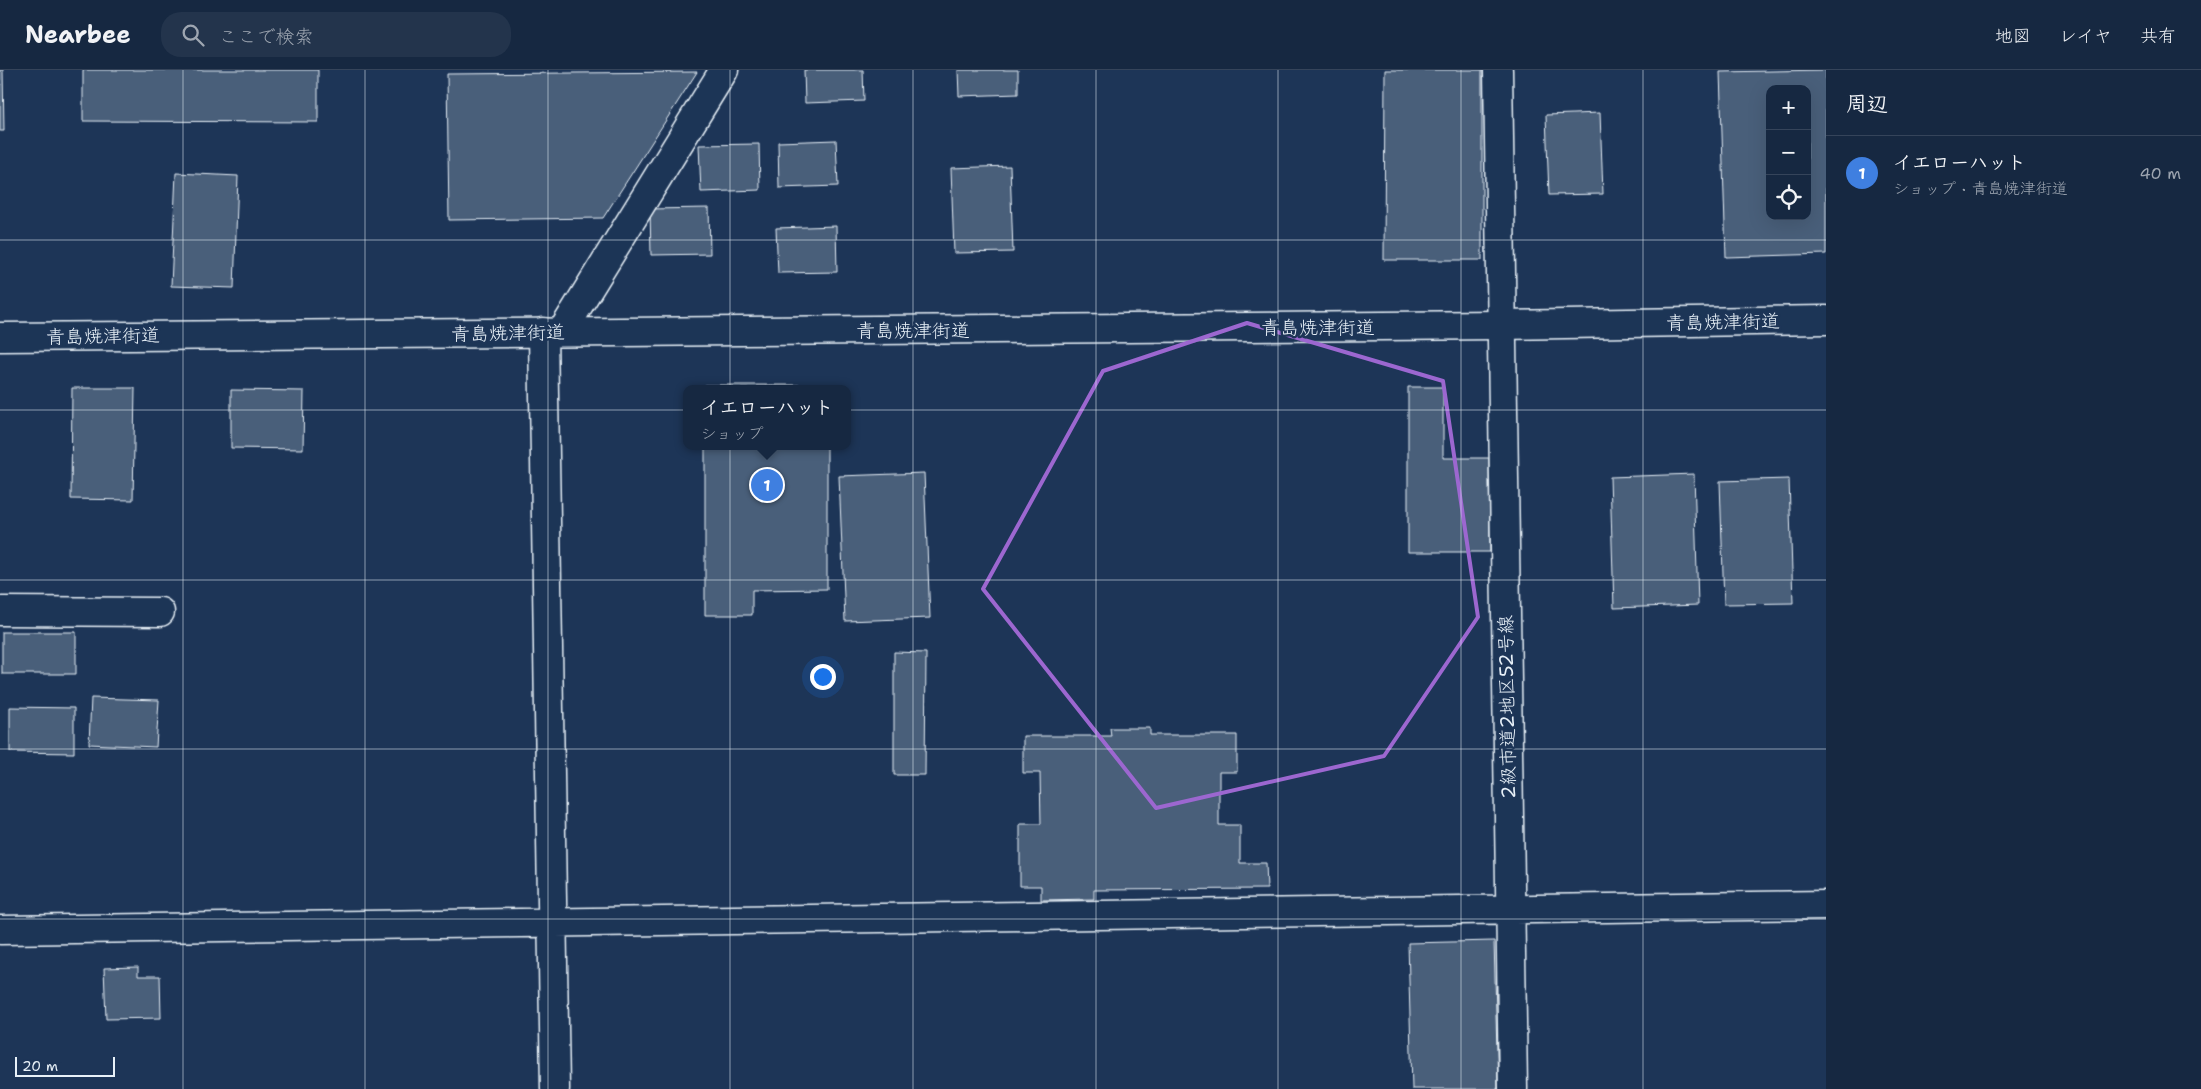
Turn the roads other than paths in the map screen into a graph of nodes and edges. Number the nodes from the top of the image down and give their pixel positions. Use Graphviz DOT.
graph roads {
  1 [pos="724,70"];
  2 [pos="1498,70"];
  3 [pos="1826,320"];
  4 [pos="1501,325"];
  5 [pos="552,332"];
  6 [pos="0,337"];
  7 [pos="0,611"];
  8 [pos="160,612"];
  9 [pos="1826,905"];
  10 [pos="1510,909"];
  11 [pos="552,922"];
  12 [pos="0,930"];
  13 [pos="555,1089"];
  14 [pos="1513,1089"];
  1 -- 5 [label="street"];
  2 -- 4 [label="street, 2級市道2地区52号線"];
  3 -- 4 [label="street, 青島焼津街道"];
  4 -- 5 [label="street, 青島焼津街道"];
  4 -- 10 [label="street, 2級市道2地区52号線"];
  5 -- 6 [label="street, 青島焼津街道"];
  5 -- 11 [label="street"];
  7 -- 8 [label="street"];
  9 -- 10 [label="street"];
  10 -- 11 [label="street"];
  10 -- 14 [label="street, 2級市道2地区52号線"];
  11 -- 12 [label="street"];
  11 -- 13 [label="street"];
}
